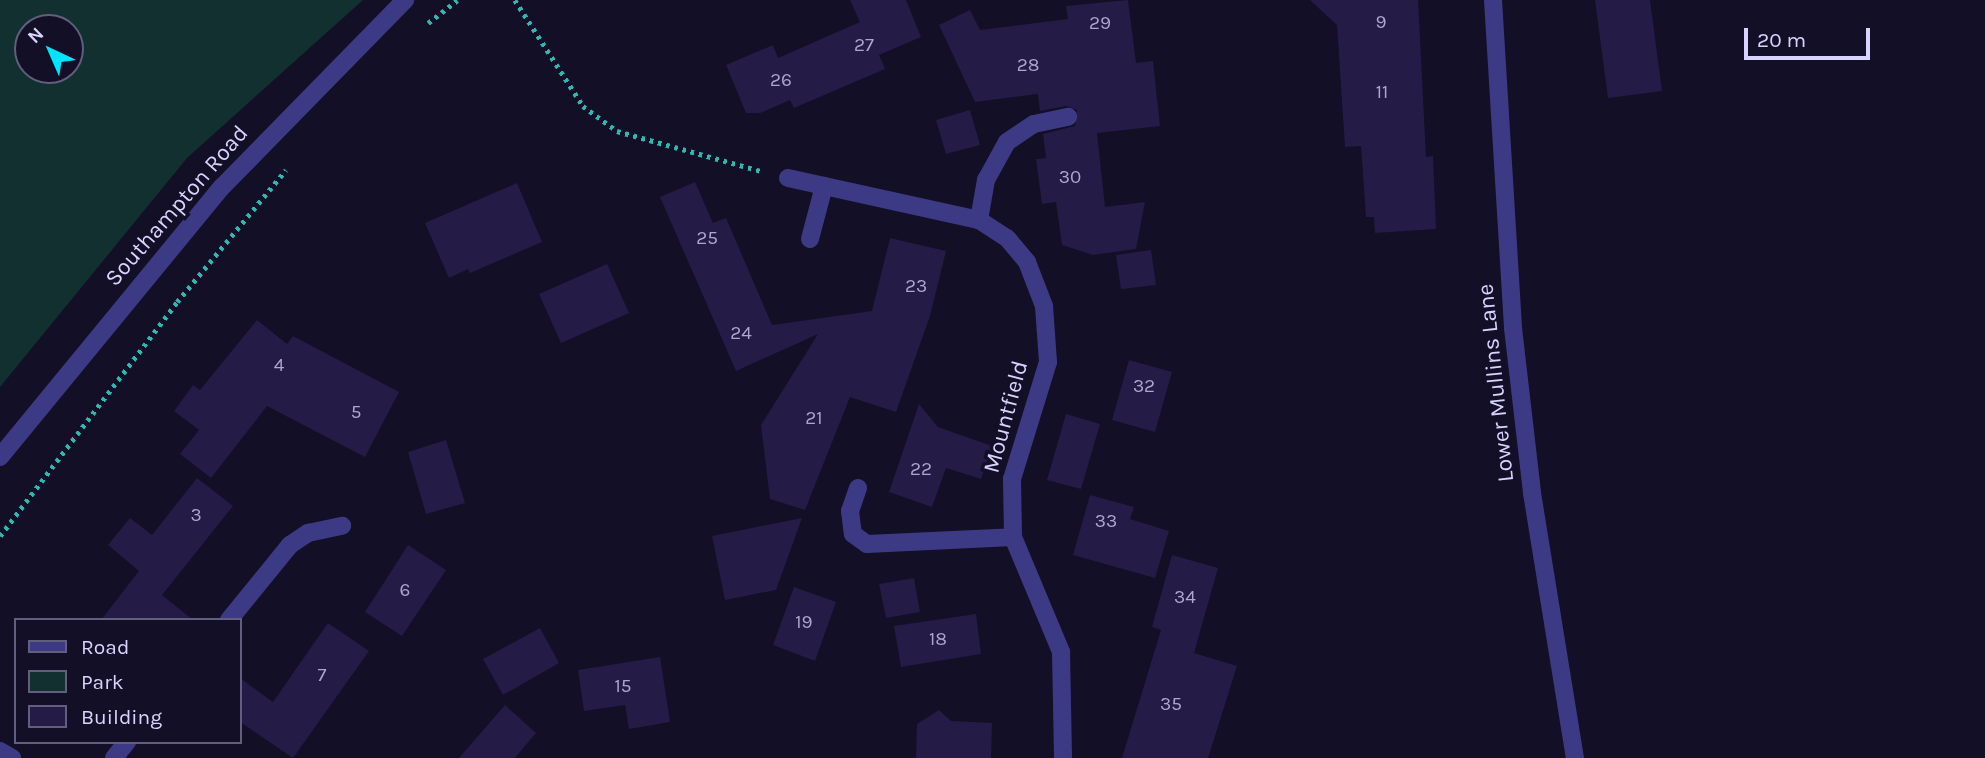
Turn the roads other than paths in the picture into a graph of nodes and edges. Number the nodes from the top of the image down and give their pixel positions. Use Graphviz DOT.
graph roads {
  1 [pos="405,0"];
  2 [pos="1493,0"];
  3 [pos="1068,117"];
  4 [pos="788,178"];
  5 [pos="824,186"];
  6 [pos="979,220"];
  7 [pos="810,239"];
  8 [pos="0,457"];
  9 [pos="858,488"];
  10 [pos="342,526"];
  11 [pos="1013,537"];
  12 [pos="231,618"];
  13 [pos="125,744"];
  14 [pos="0,751"];
  15 [pos="12,758"];
  16 [pos="114,758"];
  17 [pos="1062,758"];
  18 [pos="1574,758"];
  1 -- 8 [label="street, Southampton Road"];
  2 -- 18 [label="street, Lower Mullins Lane"];
  3 -- 6 [label="street"];
  4 -- 5 [label="street, Mountfield"];
  5 -- 6 [label="street, Mountfield"];
  5 -- 7 [label="street"];
  6 -- 11 [label="street, Mountfield"];
  9 -- 11 [label="street"];
  10 -- 12 [label="street"];
  11 -- 17 [label="street, Mountfield"];
  13 -- 16 [label="street"];
  14 -- 15 [label="street"];
}
